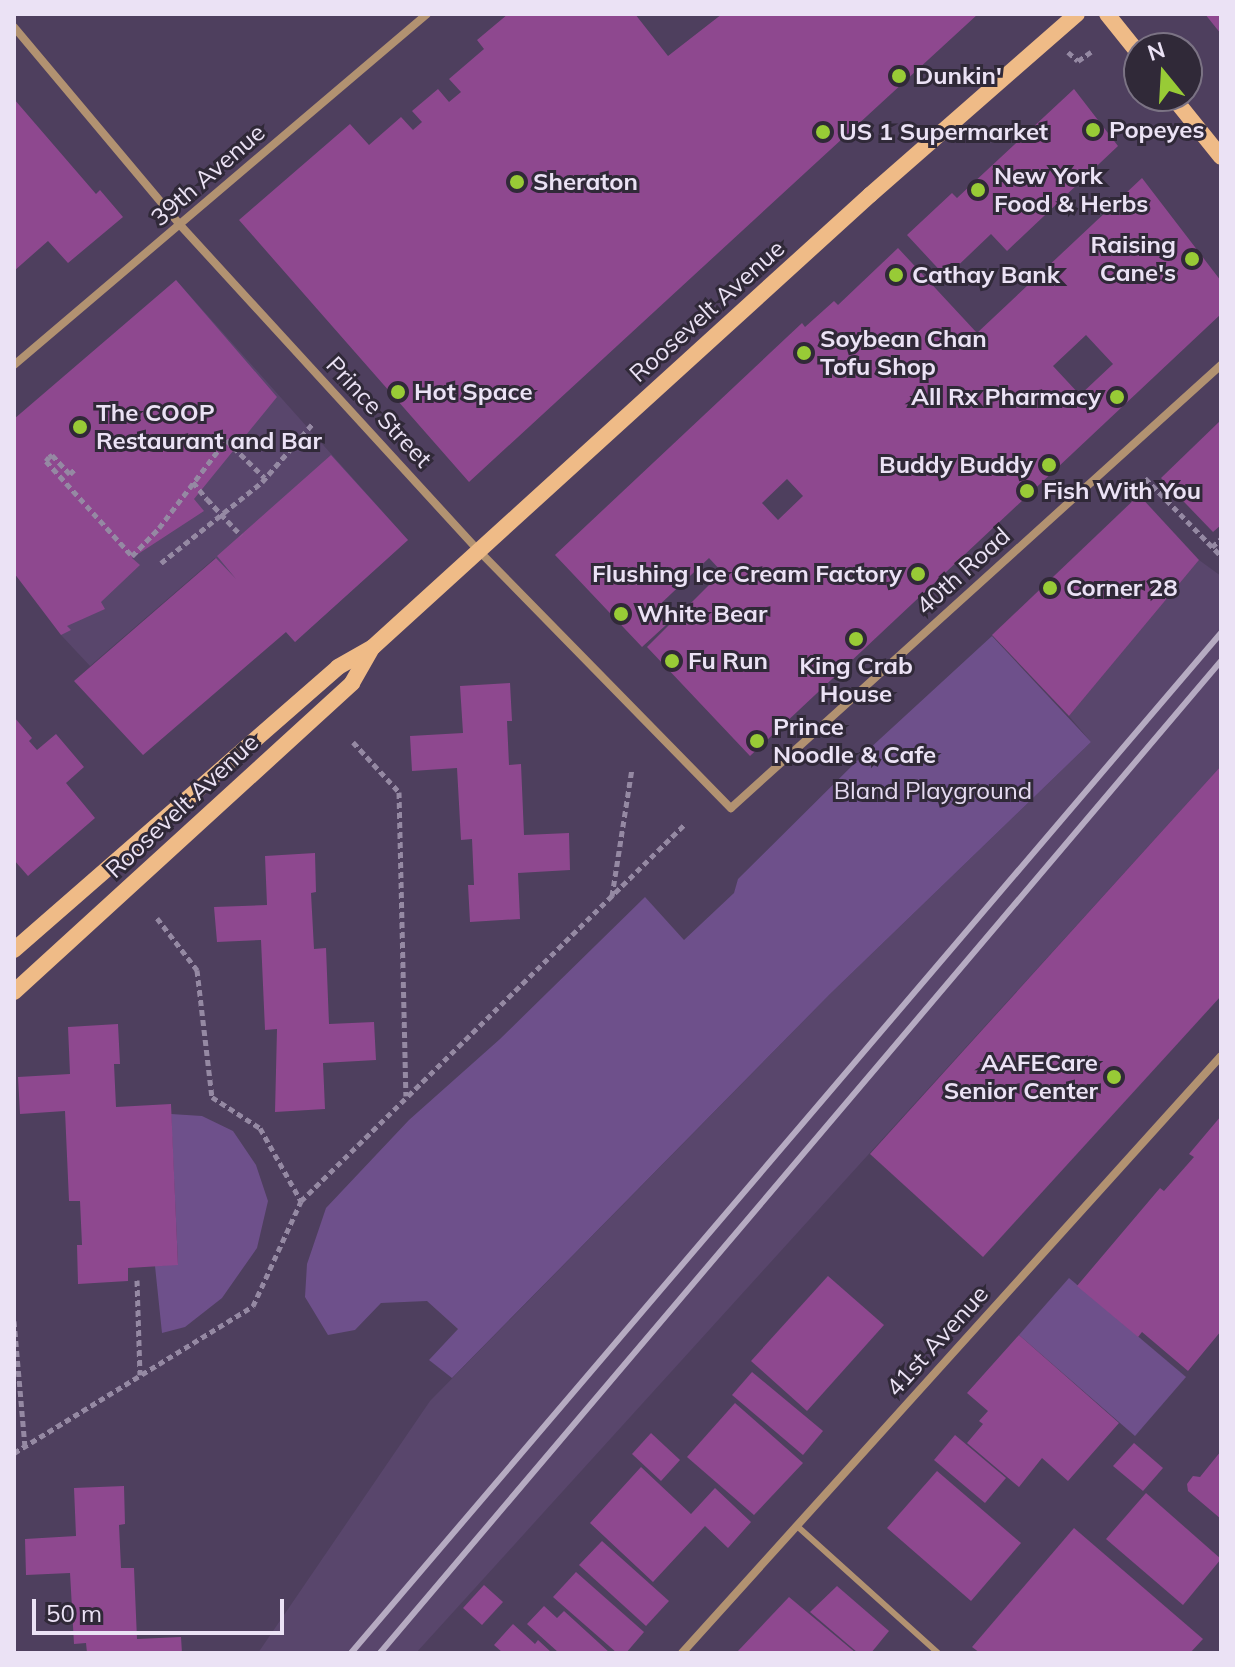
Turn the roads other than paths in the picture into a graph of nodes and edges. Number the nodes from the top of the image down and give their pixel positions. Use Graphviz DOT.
graph roads {
  1 [pos="427,14"];
  2 [pos="1077,14"];
  3 [pos="1107,14"];
  4 [pos="14,27"];
  5 [pos="1123,34"];
  6 [pos="1185,112"];
  7 [pos="1221,157"];
  8 [pos="181,226"];
  9 [pos="14,365"];
  10 [pos="1221,365"];
  11 [pos="479,551"];
  12 [pos="373,647"];
  13 [pos="731,808"];
  14 [pos="14,950"];
  15 [pos="14,992"];
  16 [pos="1221,1056"];
  17 [pos="797,1526"];
  18 [pos="682,1653"];
  19 [pos="938,1653"];
  1 -- 8 [label="street, 39th Avenue"];
  2 -- 11 [label="main road, Roosevelt Avenue"];
  3 -- 5 [label="main road"];
  4 -- 8 [label="street, Prince Street"];
  6 -- 7 [label="main road"];
  8 -- 9 [label="street, 39th Avenue"];
  8 -- 11 [label="street, Prince Street"];
  10 -- 13 [label="street, 40th Road"];
  11 -- 12 [label="main road, Roosevelt Avenue"];
  11 -- 13 [label="street, Prince Street"];
  12 -- 14 [label="main road, Roosevelt Avenue"];
  12 -- 15 [label="main road, Roosevelt Avenue"];
  16 -- 17 [label="street, 41st Avenue"];
  17 -- 18 [label="street, 41st Avenue"];
  17 -- 19 [label="lane"];
}
